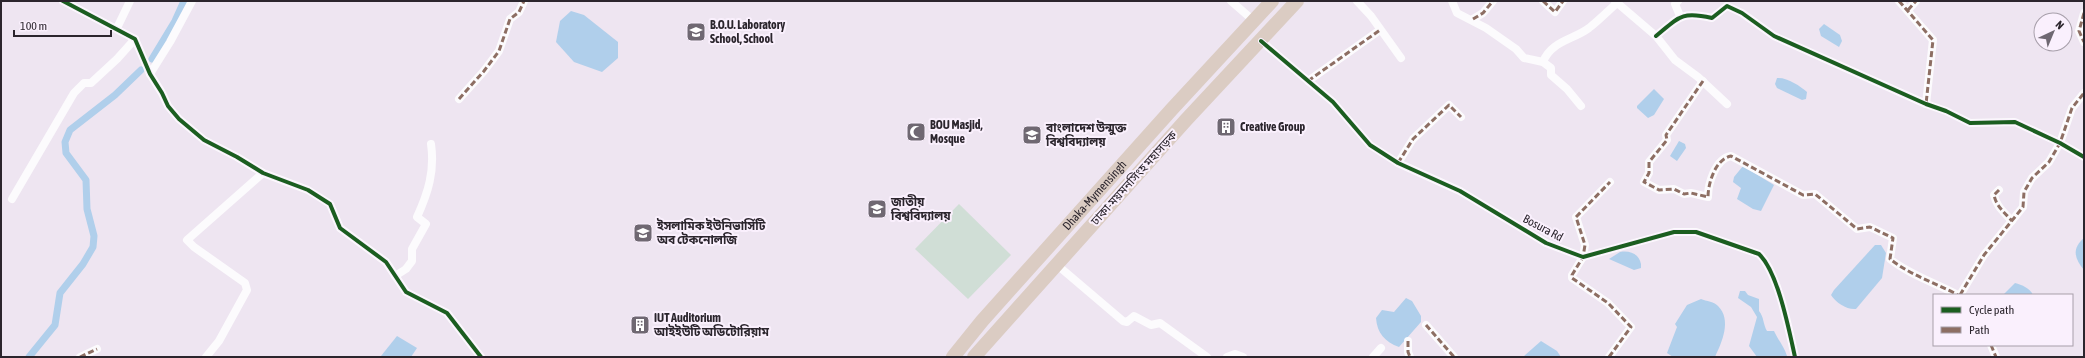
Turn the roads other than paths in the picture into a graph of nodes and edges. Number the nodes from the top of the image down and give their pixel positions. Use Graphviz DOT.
graph roads {
  1 [pos="63,1"];
  2 [pos="130,1"];
  3 [pos="192,1"];
  4 [pos="524,1"];
  5 [pos="1231,1"];
  6 [pos="1272,1"];
  7 [pos="1297,1"];
  8 [pos="1357,1"];
  9 [pos="1452,1"];
  10 [pos="1493,1"];
  11 [pos="1543,1"];
  12 [pos="1564,1"];
  13 [pos="1678,1"];
  14 [pos="1899,1"];
  15 [pos="1916,1"];
  16 [pos="1616,2"];
  17 [pos="1908,10"];
  18 [pos="2084,13"];
  19 [pos="1680,16"];
  20 [pos="1473,19"];
  21 [pos="1254,21"];
  22 [pos="117,28"];
  23 [pos="1380,30"];
  24 [pos="1656,36"];
  25 [pos="135,39"];
  26 [pos="1261,41"];
  27 [pos="2084,42"];
  28 [pos="1402,58"];
  29 [pos="1543,62"];
  30 [pos="150,74"];
  31 [pos="1308,81"];
  32 [pos="1703,81"];
  33 [pos="2084,93"];
  34 [pos="459,99"];
  35 [pos="1727,104"];
  36 [pos="1926,104"];
  37 [pos="1581,106"];
  38 [pos="1461,117"];
  39 [pos="2060,143"];
  40 [pos="431,144"];
  41 [pos="2084,157"];
  42 [pos="1398,163"];
  43 [pos="263,173"];
  44 [pos="1610,182"];
  45 [pos="2000,190"];
  46 [pos="12,199"];
  47 [pos="2012,221"];
  48 [pos="1583,257"];
  49 [pos="1056,264"];
  50 [pos="395,276"];
  51 [pos="1957,294"];
  52 [pos="1960,294"];
  53 [pos="1426,325"];
  54 [pos="1408,341"];
  55 [pos="1991,346"];
  56 [pos="1381,348"];
  57 [pos="97,349"];
  58 [pos="978,356"];
  59 [pos="80,357"];
  60 [pos="206,357"];
  61 [pos="481,357"];
  62 [pos="953,357"];
  63 [pos="1207,357"];
  64 [pos="1227,357"];
  65 [pos="1243,357"];
  66 [pos="1373,357"];
  67 [pos="1410,357"];
  68 [pos="1454,357"];
  69 [pos="1609,357"];
  70 [pos="1795,357"];
  71 [pos="1996,357"];
  1 -- 22 [label="street"];
  2 -- 22 [label="street"];
  3 -- 30 [label="street"];
  4 -- 34 [label="street"];
  5 -- 21 [label="street"];
  6 -- 21 [label="highway, Dhaka-Mymensingh"];
  7 -- 26 [label="highway, ঢাকা-ময়মনসিংহ মহাসড়ক"];
  8 -- 23 [label="street"];
  9 -- 20 [label="street"];
  10 -- 20 [label="street"];
  11 -- 12 [label="street"];
  13 -- 19 [label="street"];
  14 -- 17 [label="street"];
  15 -- 17 [label="street"];
  16 -- 24 [label="street"];
  16 -- 29 [label="street"];
  17 -- 36 [label="street"];
  18 -- 27 [label="street"];
  19 -- 24 [label="street"];
  19 -- 36 [label="street"];
  20 -- 29 [label="street"];
  21 -- 62 [label="highway, Dhaka-Mymensingh"];
  22 -- 25 [label="street"];
  23 -- 28 [label="street"];
  23 -- 31 [label="street"];
  24 -- 32 [label="street"];
  25 -- 30 [label="street"];
  25 -- 46 [label="street"];
  26 -- 31 [label="street, Bosura Rd"];
  26 -- 49 [label="highway, ঢাকা-ময়মনসিংহ মহাসড়ক"];
  29 -- 37 [label="street"];
  30 -- 43 [label="street"];
  31 -- 42 [label="street, Bosura Rd"];
  32 -- 35 [label="street"];
  32 -- 51 [label="street"];
  33 -- 39 [label="street"];
  36 -- 39 [label="street"];
  38 -- 42 [label="street"];
  39 -- 41 [label="street"];
  39 -- 47 [label="street"];
  40 -- 50 [label="street"];
  42 -- 48 [label="street, Bosura Rd"];
  43 -- 50 [label="street"];
  43 -- 60 [label="street"];
  44 -- 48 [label="street"];
  45 -- 47 [label="street"];
  47 -- 52 [label="street"];
  48 -- 69 [label="street"];
  48 -- 70 [label="street"];
  49 -- 58 [label="highway, ঢাকা-ময়মনসিংহ মহাসড়ক"];
  49 -- 63 [label="street"];
  50 -- 61 [label="street"];
  53 -- 68 [label="street"];
  54 -- 67 [label="street"];
  55 -- 71 [label="street"];
  56 -- 66 [label="street"];
  57 -- 59 [label="street"];
  64 -- 65 [label="street"];
}
